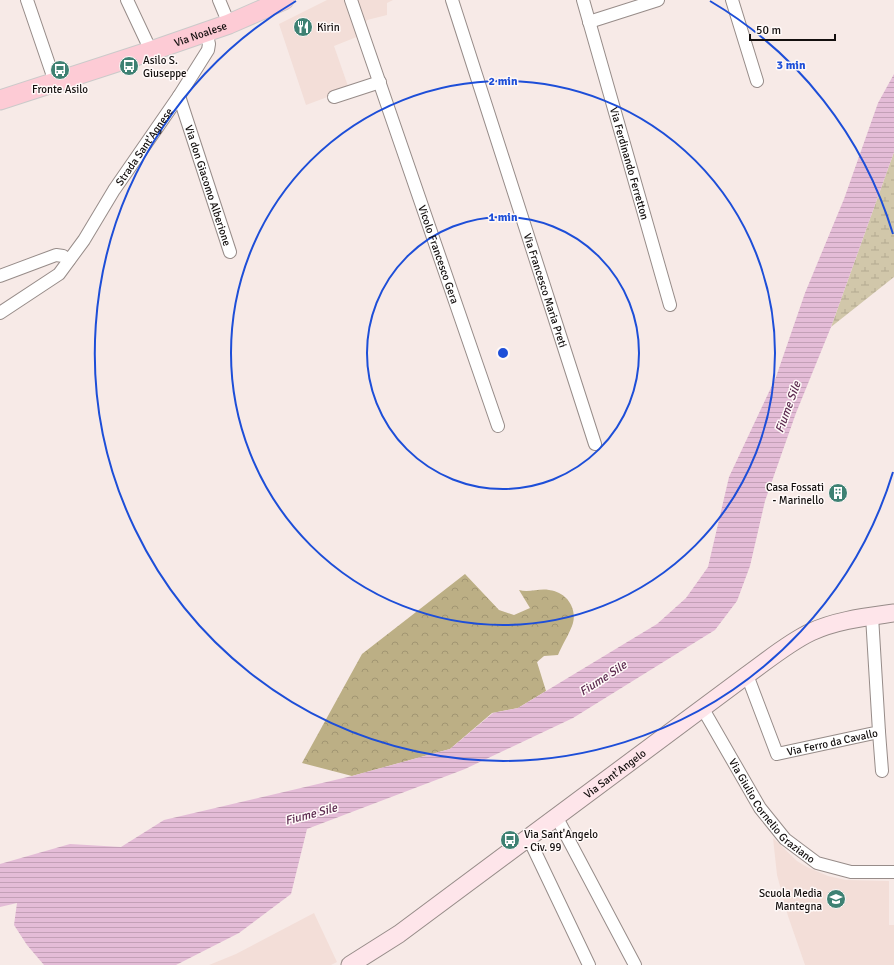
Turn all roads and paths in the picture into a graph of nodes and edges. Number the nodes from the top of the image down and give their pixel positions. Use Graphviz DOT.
graph roads {
  1 [pos="27,0"];
  2 [pos="127,0"];
  3 [pos="219,0"];
  4 [pos="284,0"];
  5 [pos="351,0"];
  6 [pos="452,0"];
  7 [pos="583,0"];
  8 [pos="658,0"];
  9 [pos="732,0"];
  10 [pos="589,22"];
  11 [pos="229,24"];
  12 [pos="206,32"];
  13 [pos="151,51"];
  14 [pos="757,81"];
  15 [pos="55,82"];
  16 [pos="380,82"];
  17 [pos="179,96"];
  18 [pos="334,97"];
  19 [pos="0,100"];
  20 [pos="230,252"];
  21 [pos="70,260"];
  22 [pos="0,276"];
  23 [pos="670,305"];
  24 [pos="0,313"];
  25 [pos="498,426"];
  26 [pos="595,444"];
  27 [pos="894,613"];
  28 [pos="872,616"];
  29 [pos="747,675"];
  30 [pos="703,708"];
  31 [pos="879,732"];
  32 [pos="882,771"];
  33 [pos="556,816"];
  34 [pos="528,837"];
  35 [pos="894,872"];
  36 [pos="350,965"];
  37 [pos="589,965"];
  38 [pos="636,965"];
  1 -- 15 [label="street"];
  2 -- 13 [label="street"];
  3 -- 11 [label="street"];
  4 -- 11 [label="main road, Via Noalese"];
  5 -- 16 [label="street, Vicolo Francesco Gera"];
  6 -- 26 [label="street, Via Francesco Maria Preti"];
  7 -- 10 [label="street, Via Ferdinando Ferretton"];
  8 -- 10 [label="street"];
  9 -- 14 [label="street"];
  10 -- 23 [label="street, Via Ferdinando Ferretton"];
  11 -- 12 [label="main road, Via Noalese"];
  12 -- 13 [label="main road, Via Noalese"];
  12 -- 17 [label="street, Strada Sant'Agnese"];
  13 -- 15 [label="main road, Via Noalese"];
  15 -- 19 [label="main road, Via Noalese"];
  16 -- 18 [label="street"];
  16 -- 25 [label="street, Vicolo Francesco Gera"];
  17 -- 20 [label="street, Via don Giacomo Alberione"];
  17 -- 21 [label="street, Strada Sant'Agnese"];
  21 -- 22 [label="street"];
  21 -- 24 [label="street, Strada Sant'Agnese"];
  27 -- 28 [label="street, Via Sant'Angelo"];
  28 -- 29 [label="street, Via Sant'Angelo"];
  28 -- 31 [label="street, Via Ferro da Cavallo"];
  29 -- 30 [label="street, Via Sant'Angelo"];
  29 -- 31 [label="street, Via Ferro da Cavallo"];
  30 -- 33 [label="street, Via Sant'Angelo"];
  30 -- 35 [label="street, Via Giulio Cornelio Graziano"];
  31 -- 32 [label="street"];
  33 -- 34 [label="street, Via Sant'Angelo"];
  33 -- 38 [label="street"];
  34 -- 36 [label="street, Via Sant'Angelo"];
  34 -- 37 [label="street"];
}
